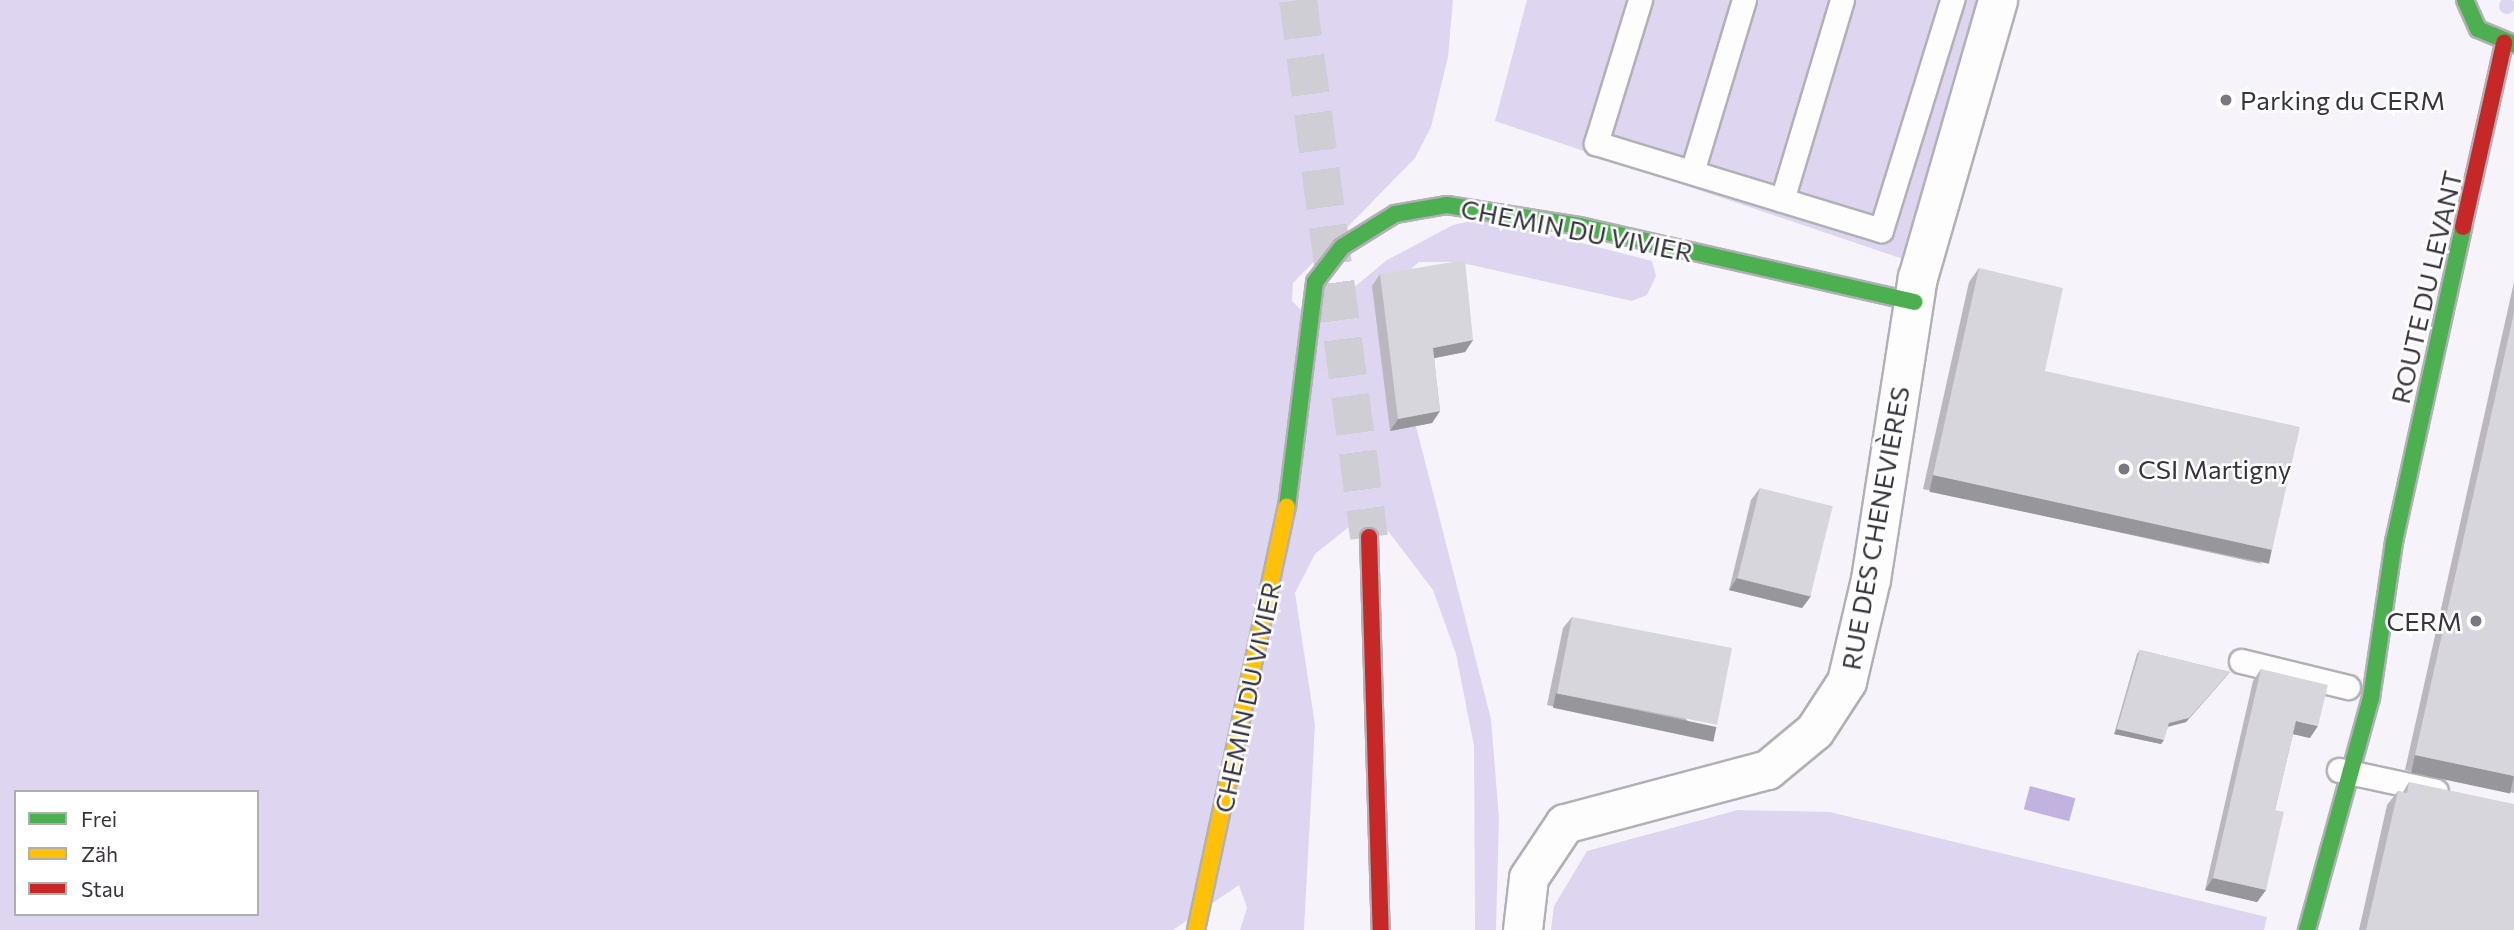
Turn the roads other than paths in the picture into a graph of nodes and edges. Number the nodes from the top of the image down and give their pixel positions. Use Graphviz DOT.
graph roads {
  1 [pos="1640,0"];
  2 [pos="1744,0"];
  3 [pos="1842,0"];
  4 [pos="1952,0"];
  5 [pos="1998,0"];
  6 [pos="2465,0"];
  7 [pos="2509,44"];
  8 [pos="1692,172"];
  9 [pos="1782,200"];
  10 [pos="1914,303"];
  11 [pos="1369,537"];
  12 [pos="2394,542"];
  13 [pos="2360,649"];
  14 [pos="2241,661"];
  15 [pos="2349,687"];
  16 [pos="2339,766"];
  17 [pos="2464,797"];
  18 [pos="1196,930"];
  19 [pos="1381,930"];
  20 [pos="1523,930"];
  21 [pos="2306,930"];
  1 -- 8 [label="lane"];
  2 -- 8 [label="lane"];
  3 -- 9 [label="lane"];
  4 -- 9 [label="lane"];
  5 -- 10 [label="street"];
  6 -- 7 [label="main road"];
  7 -- 12 [label="main road, ROUTE DU LEVANT"];
  8 -- 9 [label="lane"];
  10 -- 18 [label="main road, CHEMIN DU VIVIER"];
  10 -- 20 [label="street, RUE DES CHENEVIÈRES"];
  11 -- 19 [label="main road"];
  12 -- 13 [label="main road, ROUTE DU LEVANT"];
  12 -- 16 [label="main road, ROUTE DU LEVANT"];
  14 -- 15 [label="lane"];
  16 -- 17 [label="lane"];
  16 -- 21 [label="main road, ROUTE DU LEVANT"];
}
